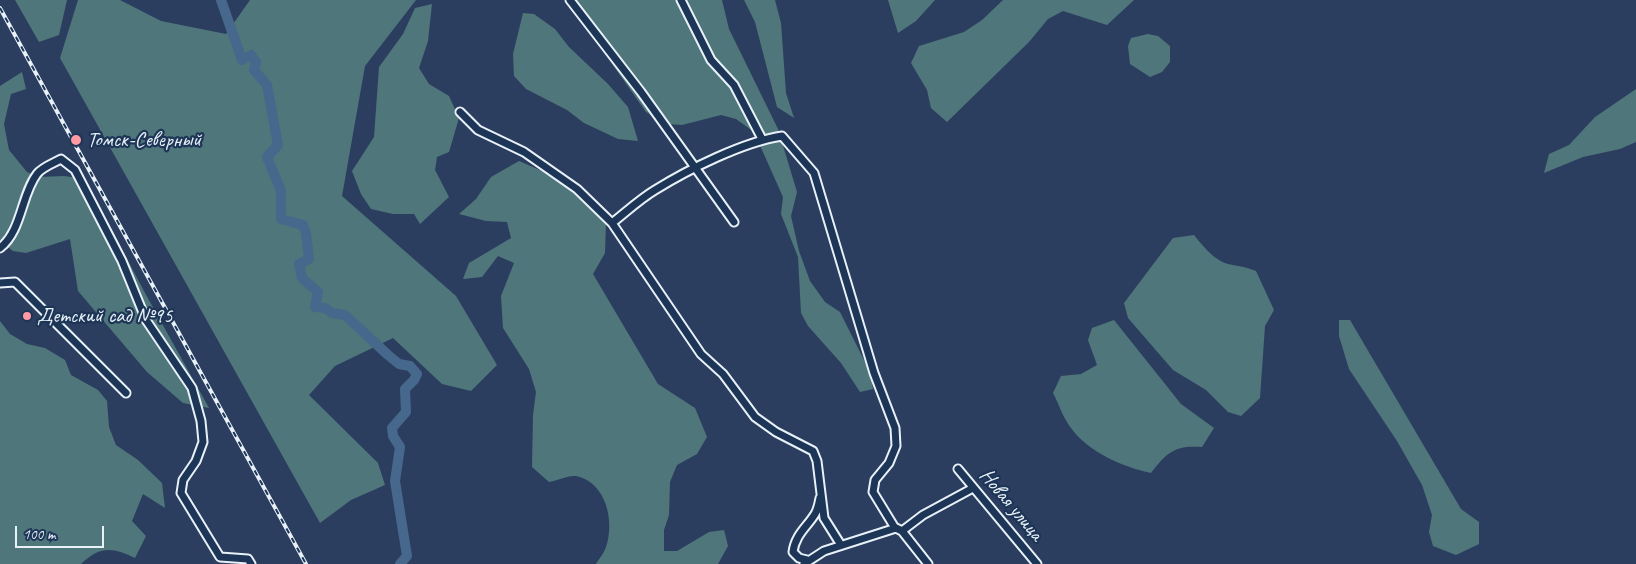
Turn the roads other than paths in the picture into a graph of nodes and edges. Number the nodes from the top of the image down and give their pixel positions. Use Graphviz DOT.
graph roads {
  1 [pos="570,0"];
  2 [pos="681,0"];
  3 [pos="460,112"];
  4 [pos="762,139"];
  5 [pos="696,169"];
  6 [pos="612,222"];
  7 [pos="734,222"];
  8 [pos="0,248"];
  9 [pos="0,283"];
  10 [pos="126,393"];
  11 [pos="958,469"];
  12 [pos="973,488"];
  13 [pos="821,495"];
  14 [pos="899,530"];
  15 [pos="841,545"];
  16 [pos="806,562"];
  17 [pos="251,564"];
  18 [pos="928,564"];
  19 [pos="1037,564"];
  1 -- 5 [label="street"];
  2 -- 4 [label="street"];
  3 -- 6 [label="street"];
  4 -- 5 [label="street"];
  4 -- 14 [label="street"];
  5 -- 6 [label="street"];
  5 -- 7 [label="street"];
  6 -- 13 [label="street"];
  8 -- 17 [label="street"];
  9 -- 10 [label="street"];
  11 -- 12 [label="street, Новая улица"];
  12 -- 14 [label="street"];
  12 -- 19 [label="street, Новая улица"];
  13 -- 15 [label="street"];
  13 -- 16 [label="street"];
  14 -- 15 [label="street"];
  14 -- 18 [label="street"];
  15 -- 16 [label="street"];
}
